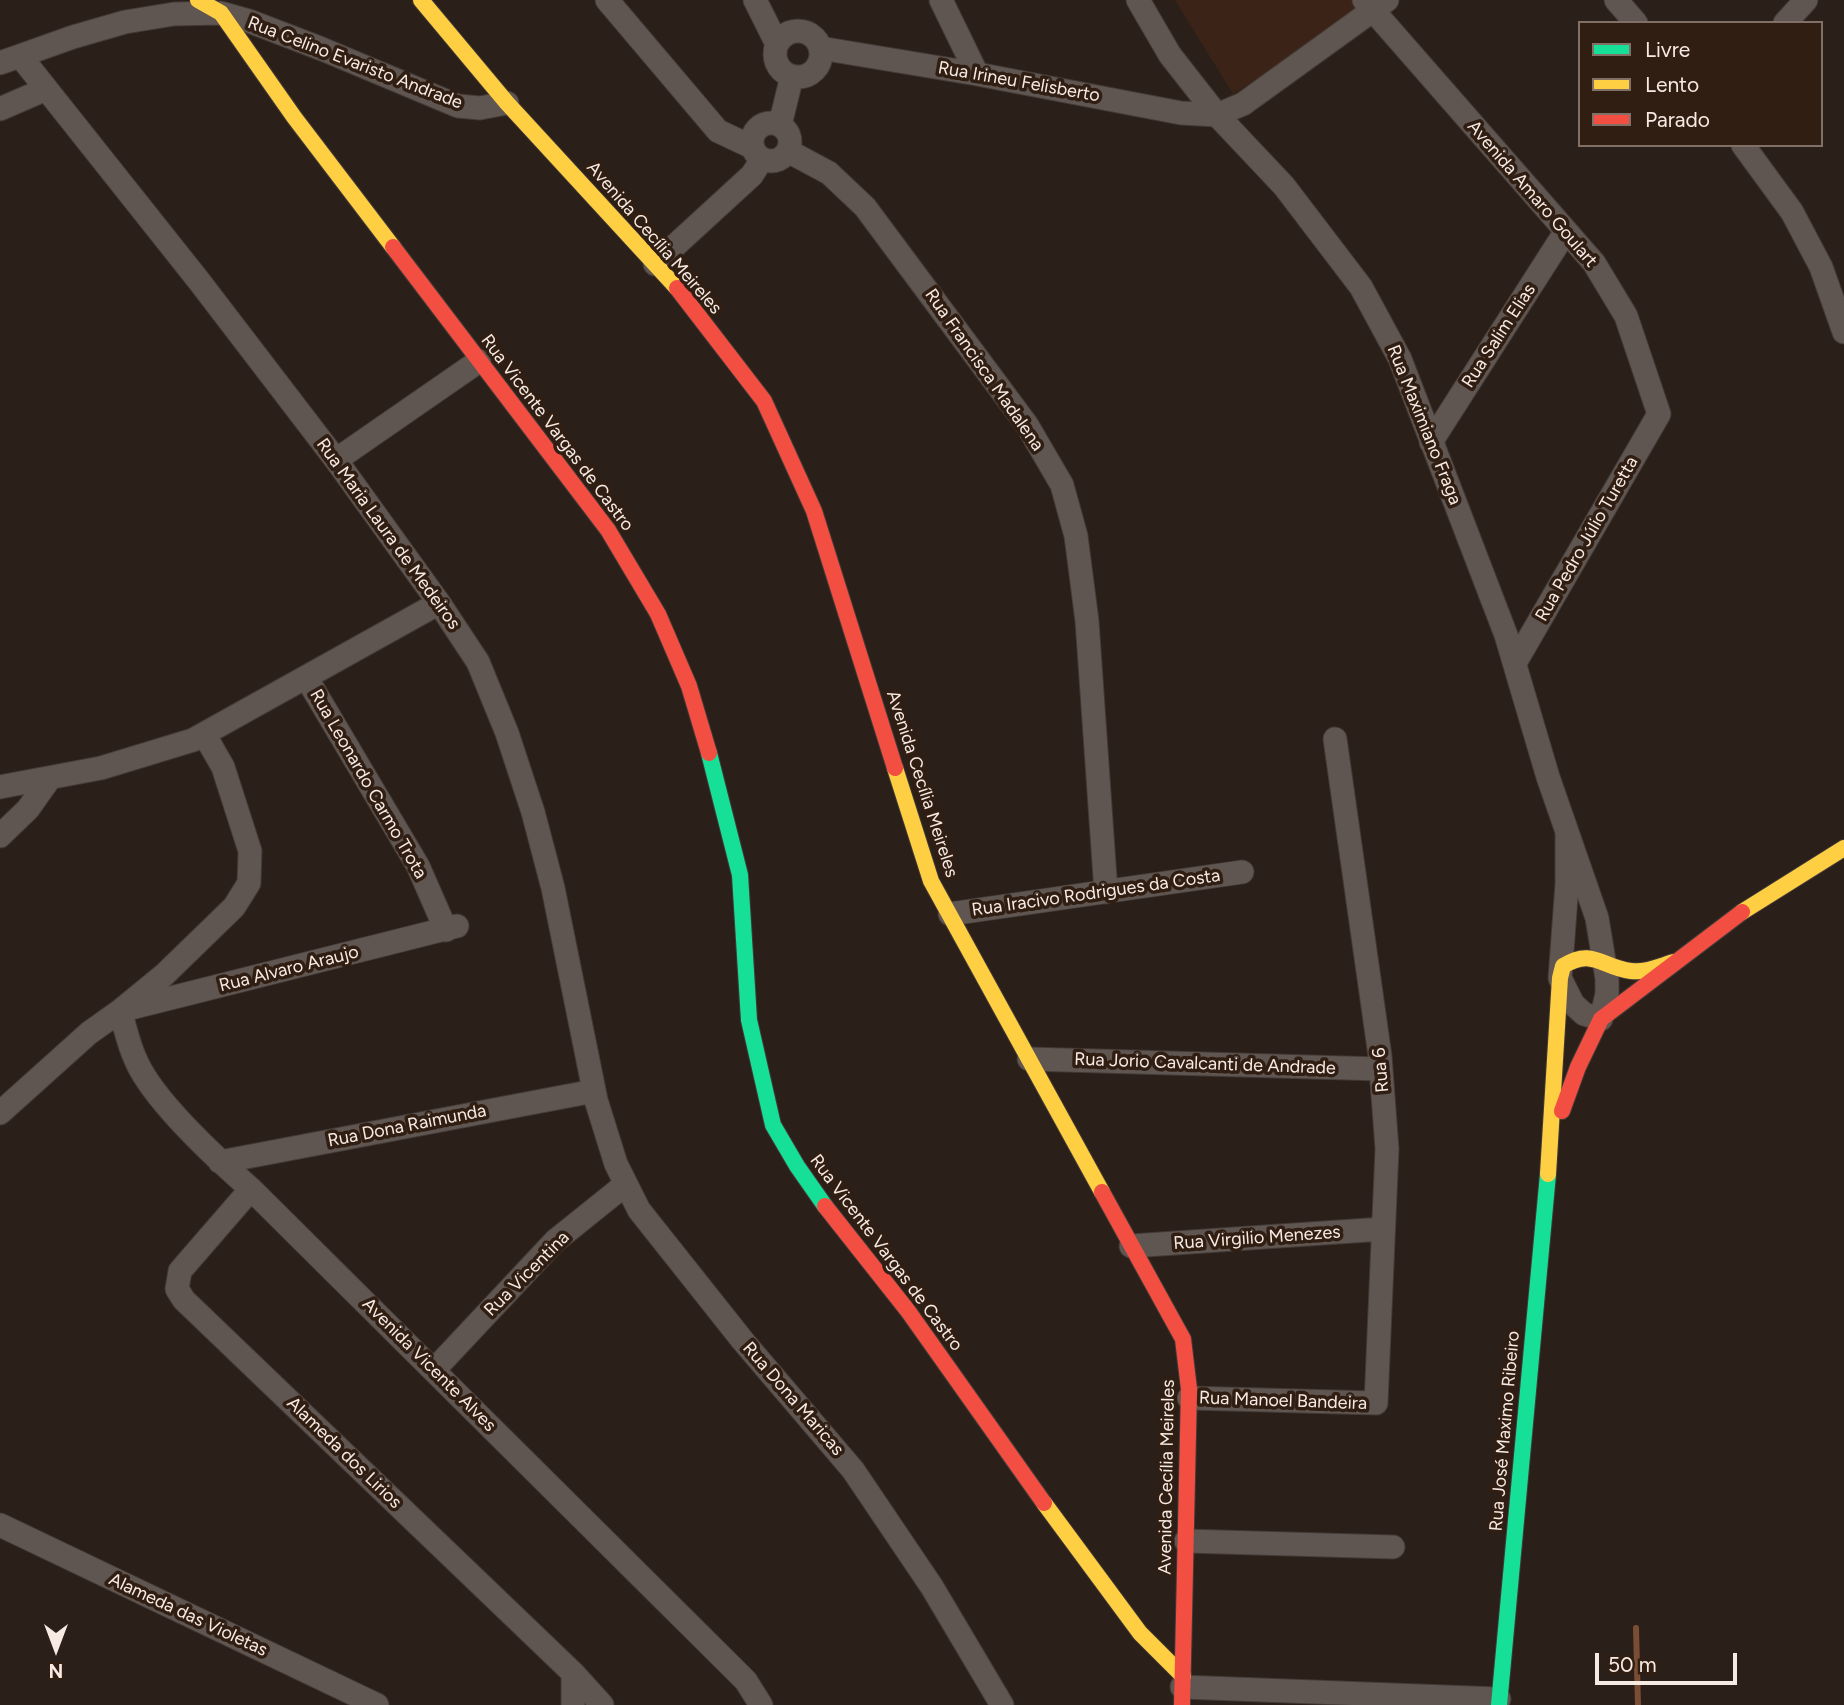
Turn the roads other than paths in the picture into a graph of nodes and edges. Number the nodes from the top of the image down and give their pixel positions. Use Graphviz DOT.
graph roads {
  1 [pos="198,0"];
  2 [pos="421,0"];
  3 [pos="607,0"];
  4 [pos="755,0"];
  5 [pos="941,0"];
  6 [pos="1138,0"];
  7 [pos="1616,0"];
  8 [pos="1806,0"];
  9 [pos="1374,4"];
  10 [pos="220,13"];
  11 [pos="1634,21"];
  12 [pos="1787,21"];
  13 [pos="777,44"];
  14 [pos="820,48"];
  15 [pos="10,60"];
  16 [pos="977,74"];
  17 [pos="792,76"];
  18 [pos="46,89"];
  19 [pos="507,103"];
  20 [pos="0,108"];
  21 [pos="1217,114"];
  22 [pos="780,125"];
  23 [pos="1744,147"];
  24 [pos="788,151"];
  25 [pos="757,153"];
  26 [pos="1566,231"];
  27 [pos="655,264"];
  28 [pos="1844,332"];
  29 [pos="479,361"];
  30 [pos="1659,414"];
  31 [pos="1431,442"];
  32 [pos="336,460"];
  33 [pos="439,603"];
  34 [pos="1515,663"];
  35 [pos="306,677"];
  36 [pos="204,734"];
  37 [pos="1335,738"];
  38 [pos="50,778"];
  39 [pos="0,787"];
  40 [pos="1567,834"];
  41 [pos="0,836"];
  42 [pos="1844,848"];
  43 [pos="1242,872"];
  44 [pos="1106,892"];
  45 [pos="950,914"];
  46 [pos="451,928"];
  47 [pos="1605,961"];
  48 [pos="1674,962"];
  49 [pos="1560,978"];
  50 [pos="120,1011"];
  51 [pos="1601,1019"];
  52 [pos="1029,1059"];
  53 [pos="1381,1069"];
  54 [pos="594,1091"];
  55 [pos="0,1113"];
  56 [pos="1549,1160"];
  57 [pos="220,1162"];
  58 [pos="626,1184"];
  59 [pos="251,1189"];
  60 [pos="1383,1229"];
  61 [pos="1131,1246"];
  62 [pos="434,1370"];
  63 [pos="1189,1398"];
  64 [pos="1376,1403"];
  65 [pos="0,1525"];
  66 [pos="1186,1541"];
  67 [pos="1393,1547"];
  68 [pos="573,1673"];
  69 [pos="1182,1689"];
  70 [pos="1499,1702"];
  71 [pos="372,1704"];
  72 [pos="573,1705"];
  73 [pos="602,1705"];
  74 [pos="761,1705"];
  75 [pos="1002,1705"];
  1 -- 10 [label="street"];
  2 -- 19 [label="street, Avenida Cecília Meireles"];
  3 -- 25 [label="street"];
  4 -- 13 [label="street"];
  5 -- 16 [label="street"];
  6 -- 21 [label="street, Rua Maximiano Fraga"];
  7 -- 11 [label="street"];
  8 -- 12 [label="street"];
  9 -- 21 [label="street"];
  9 -- 26 [label="street, Avenida Amaro Goulart"];
  10 -- 15 [label="street, Rua Celino Evaristo Andrade"];
  10 -- 19 [label="street, Rua Celino Evaristo Andrade"];
  10 -- 29 [label="street, Rua Vicente Vargas de Castro"];
  13 -- 14 [label="street"];
  13 -- 17 [label="street"];
  14 -- 16 [label="street, Rua Irineu Felisberto"];
  14 -- 17 [label="street"];
  15 -- 18 [label="street, Rua Maria Laura de Medeiros"];
  16 -- 21 [label="street, Rua Irineu Felisberto"];
  17 -- 22 [label="street"];
  18 -- 20 [label="street"];
  18 -- 32 [label="street, Rua Maria Laura de Medeiros"];
  19 -- 27 [label="street, Avenida Cecília Meireles"];
  21 -- 31 [label="street, Rua Maximiano Fraga"];
  22 -- 24 [label="street"];
  22 -- 25 [label="street"];
  23 -- 28 [label="street"];
  24 -- 25 [label="street"];
  24 -- 44 [label="street, Rua Francisca Madalena"];
  25 -- 27 [label="street"];
  26 -- 30 [label="street, Avenida Amaro Goulart"];
  26 -- 31 [label="street, Rua Salim Elias"];
  27 -- 45 [label="street, Avenida Cecília Meireles"];
  29 -- 32 [label="street"];
  29 -- 69 [label="street, Rua Vicente Vargas de Castro"];
  30 -- 34 [label="street, Rua Pedro Júlio Turetta"];
  31 -- 34 [label="street, Rua Maximiano Fraga"];
  32 -- 33 [label="street, Rua Maria Laura de Medeiros"];
  33 -- 35 [label="street"];
  33 -- 54 [label="street, Rua Maria Laura de Medeiros"];
  34 -- 40 [label="street, Rua Maximiano Fraga"];
  35 -- 36 [label="street"];
  35 -- 46 [label="street, Rua Leonardo Carmo Trota"];
  36 -- 38 [label="street"];
  36 -- 50 [label="street"];
  37 -- 53 [label="street, Rua 6"];
  38 -- 39 [label="street"];
  38 -- 41 [label="street"];
  40 -- 47 [label="street, Rua Maximiano Fraga"];
  40 -- 49 [label="street, Rua Maximiano Fraga"];
  42 -- 48 [label="street, Rua José Maximo Ribeiro"];
  43 -- 44 [label="street, Rua Iracivo Rodrigues da Costa"];
  44 -- 45 [label="street, Rua Iracivo Rodrigues da Costa"];
  45 -- 52 [label="street, Avenida Cecília Meireles"];
  46 -- 50 [label="street, Rua Alvaro Araujo"];
  47 -- 48 [label="street, Rua José Maximo Ribeiro"];
  47 -- 49 [label="street, Rua José Maximo Ribeiro"];
  47 -- 51 [label="street, Rua Maximiano Fraga"];
  48 -- 51 [label="street, Rua José Maximo Ribeiro"];
  49 -- 51 [label="street"];
  49 -- 56 [label="street, Rua José Maximo Ribeiro"];
  50 -- 55 [label="street"];
  50 -- 57 [label="street, Avenida Vicente Alves"];
  51 -- 56 [label="street, Rua José Maximo Ribeiro"];
  52 -- 53 [label="street, Rua Jorio Cavalcanti de Andrade"];
  52 -- 61 [label="street, Avenida Cecília Meireles"];
  53 -- 60 [label="street, Rua 6"];
  54 -- 57 [label="street, Rua Dona Raimunda"];
  54 -- 58 [label="street, Rua Dona Maricas"];
  56 -- 70 [label="street, Rua José Maximo Ribeiro"];
  57 -- 59 [label="street, Avenida Vicente Alves"];
  58 -- 62 [label="street, Rua Vicentina"];
  58 -- 75 [label="street, Rua Dona Maricas"];
  59 -- 62 [label="street, Avenida Vicente Alves"];
  59 -- 68 [label="street, Alameda dos Lirios"];
  60 -- 61 [label="street, Rua Virgilio Menezes"];
  60 -- 64 [label="street, Rua 6"];
  61 -- 63 [label="street, Avenida Cecília Meireles"];
  62 -- 74 [label="street, Avenida Vicente Alves"];
  63 -- 64 [label="street, Rua Manoel Bandeira"];
  63 -- 66 [label="street, Avenida Cecília Meireles"];
  65 -- 71 [label="street, Alameda das Violetas"];
  66 -- 67 [label="street"];
  66 -- 69 [label="street, Avenida Cecília Meireles"];
  68 -- 72 [label="street"];
  68 -- 73 [label="street, Alameda dos Lirios"];
  69 -- 70 [label="street"];
}
